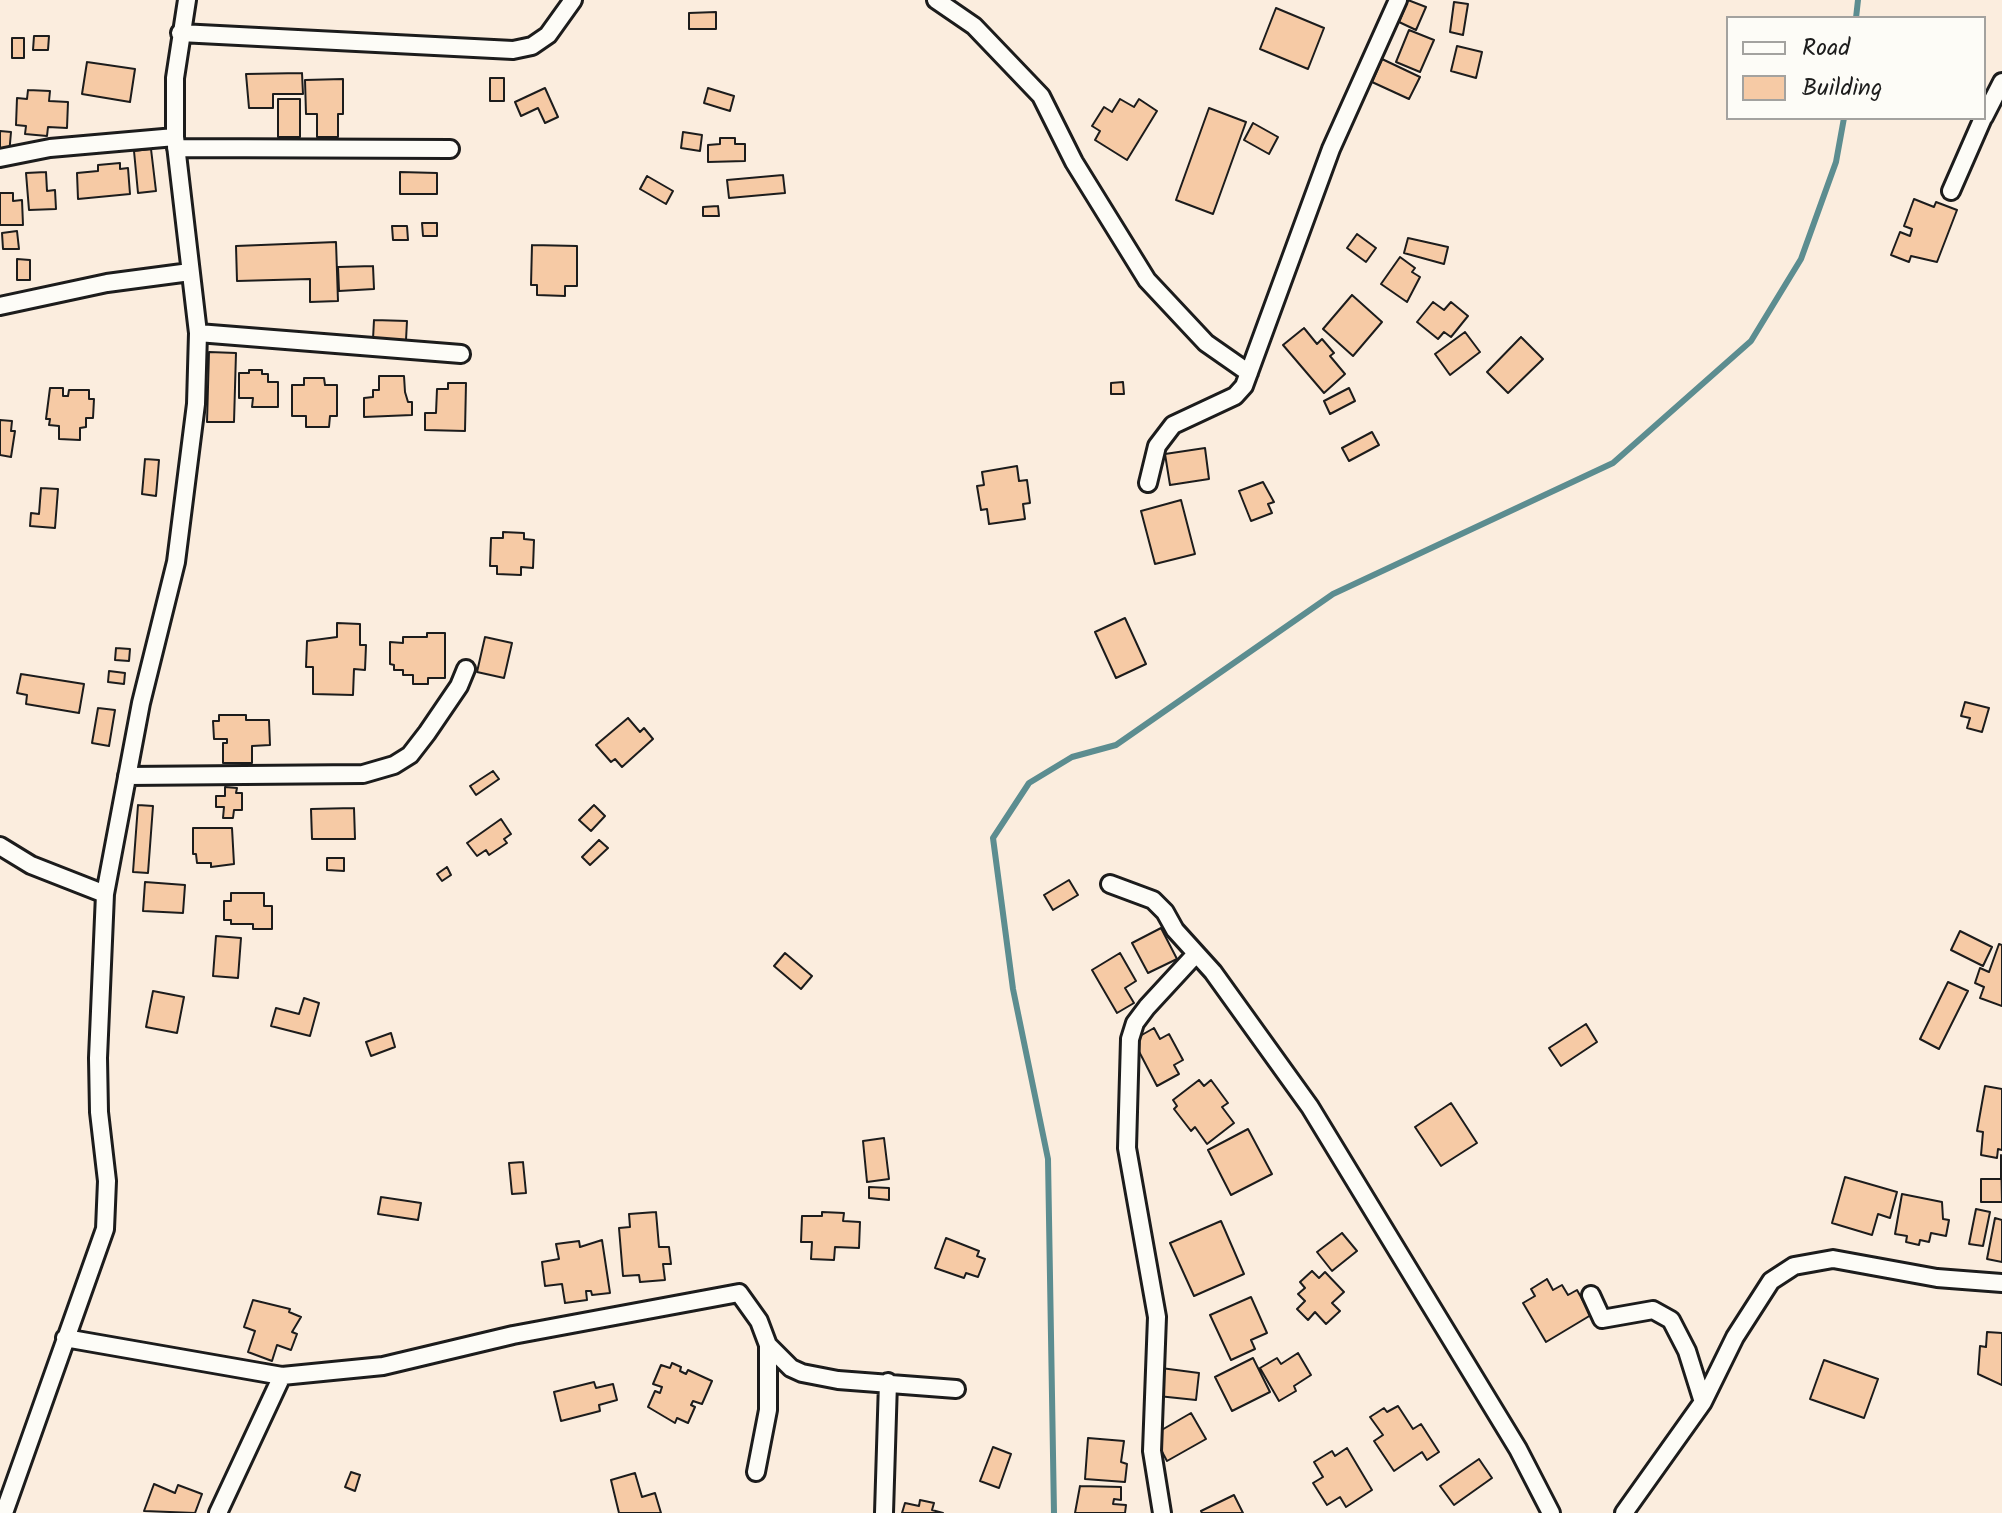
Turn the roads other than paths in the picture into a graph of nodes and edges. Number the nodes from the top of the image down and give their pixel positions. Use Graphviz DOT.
graph roads {
  1 [pos="187,0"];
  2 [pos="573,0"];
  3 [pos="936,0"];
  4 [pos="1398,0"];
  5 [pos="180,33"];
  6 [pos="2002,82"];
  7 [pos="1986,113"];
  8 [pos="1983,120"];
  9 [pos="176,142"];
  10 [pos="450,149"];
  11 [pos="0,158"];
  12 [pos="1951,191"];
  13 [pos="190,272"];
  14 [pos="0,306"];
  15 [pos="198,333"];
  16 [pos="461,354"];
  17 [pos="1249,373"];
  18 [pos="1148,483"];
  19 [pos="466,669"];
  20 [pos="127,776"];
  21 [pos="0,846"];
  22 [pos="1110,884"];
  23 [pos="105,894"];
  24 [pos="1195,955"];
  25 [pos="2002,1283"];
  26 [pos="1591,1295"];
  27 [pos="65,1338"];
  28 [pos="768,1345"];
  29 [pos="282,1376"];
  30 [pos="888,1382"];
  31 [pos="956,1389"];
  32 [pos="1703,1402"];
  33 [pos="756,1472"];
  34 [pos="4,1513"];
  35 [pos="218,1513"];
  36 [pos="884,1513"];
  37 [pos="1162,1513"];
  38 [pos="1551,1513"];
  39 [pos="1624,1513"];
  1 -- 5 [label="street"];
  2 -- 5 [label="street"];
  3 -- 17 [label="street"];
  4 -- 17 [label="street"];
  5 -- 9 [label="street"];
  6 -- 7 [label="street"];
  8 -- 12 [label="street"];
  9 -- 10 [label="street"];
  9 -- 11 [label="street"];
  9 -- 13 [label="street"];
  13 -- 14 [label="street"];
  13 -- 15 [label="street"];
  15 -- 16 [label="street"];
  15 -- 20 [label="street"];
  17 -- 18 [label="street"];
  19 -- 20 [label="street"];
  20 -- 23 [label="street"];
  21 -- 23 [label="street"];
  22 -- 24 [label="street"];
  23 -- 27 [label="street"];
  24 -- 37 [label="street"];
  24 -- 38 [label="street"];
  25 -- 32 [label="street"];
  26 -- 32 [label="street"];
  27 -- 29 [label="street"];
  27 -- 34 [label="street"];
  28 -- 29 [label="street"];
  28 -- 30 [label="street"];
  28 -- 33 [label="street"];
  29 -- 35 [label="street"];
  30 -- 31 [label="street"];
  30 -- 36 [label="street"];
  32 -- 39 [label="street"];
}
